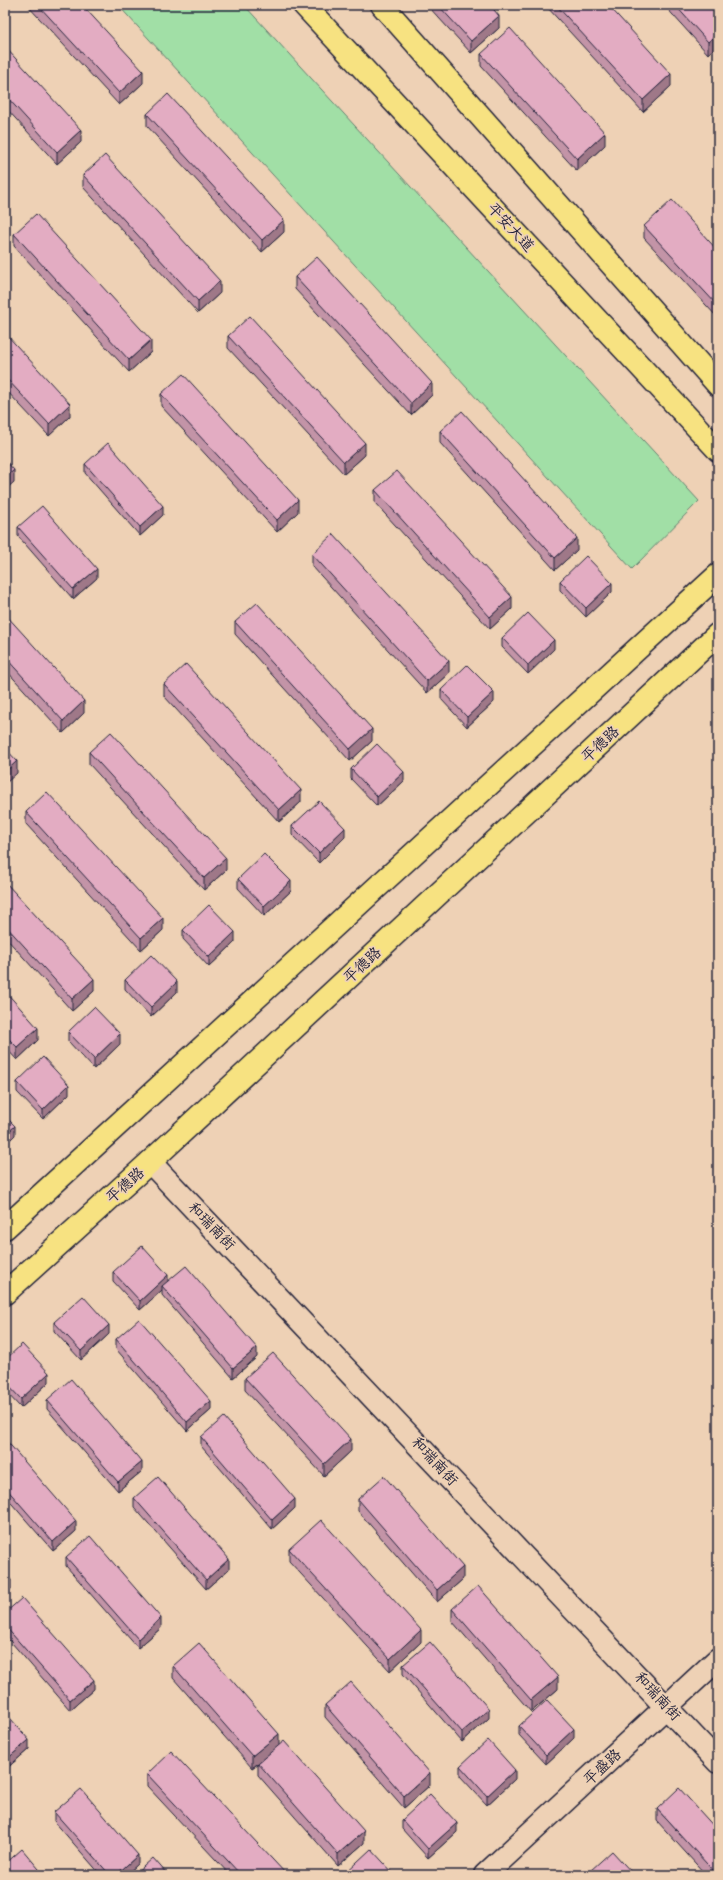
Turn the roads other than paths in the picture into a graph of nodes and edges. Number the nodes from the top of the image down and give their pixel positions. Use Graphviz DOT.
graph roads {
  1 [pos="304,5"];
  2 [pos="382,5"];
  3 [pos="718,385"];
  4 [pos="718,450"];
  5 [pos="718,575"];
  6 [pos="718,634"];
  7 [pos="150,1162"];
  8 [pos="5,1228"];
  9 [pos="5,1293"];
  10 [pos="718,1660"];
  11 [pos="667,1706"];
  12 [pos="718,1762"];
  13 [pos="485,1875"];
  1 -- 4 [label="main road, 平安大道"];
  2 -- 3 [label="main road"];
  5 -- 8 [label="main road"];
  6 -- 7 [label="main road, 平德路"];
  7 -- 9 [label="main road, 平德路"];
  7 -- 11 [label="street, 和瑞南街"];
  10 -- 11 [label="street, 平盛路"];
  11 -- 12 [label="street, 和瑞南街"];
  11 -- 13 [label="street, 平盛路"];
}
